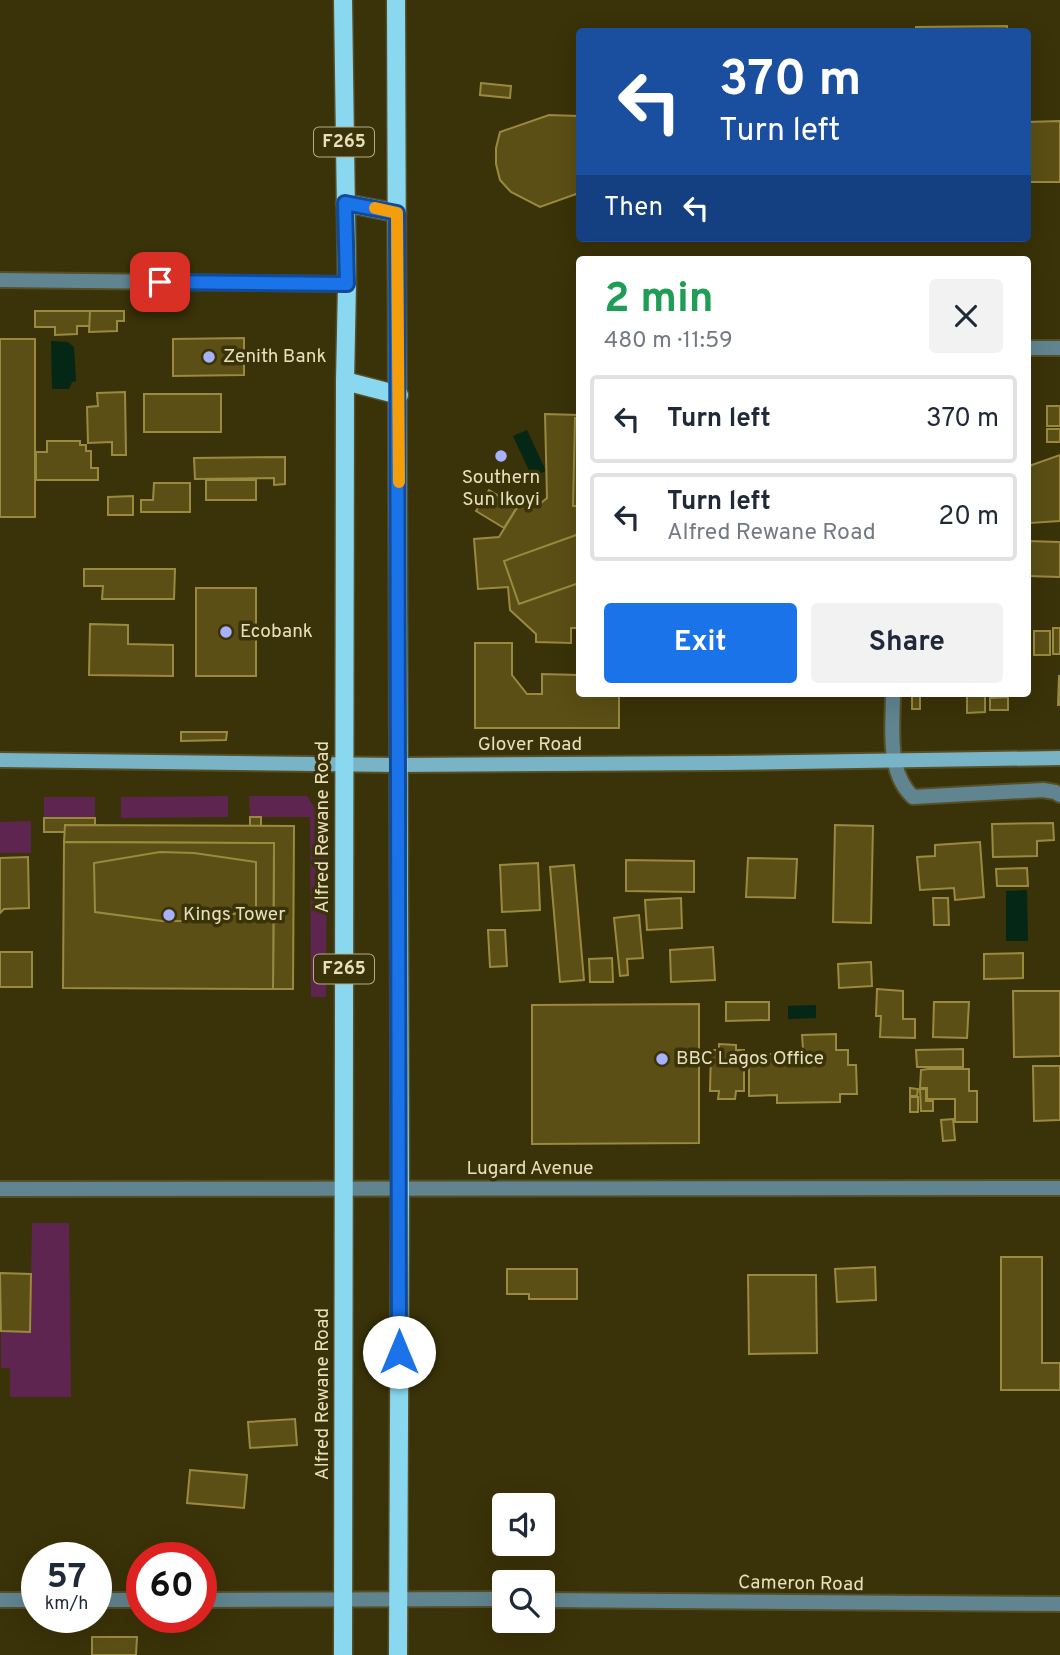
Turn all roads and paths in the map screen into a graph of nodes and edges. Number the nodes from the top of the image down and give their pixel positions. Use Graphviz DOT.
graph roads {
  1 [pos="343,0"];
  2 [pos="396,0"];
  3 [pos="345,203"];
  4 [pos="397,213"];
  5 [pos="0,280"];
  6 [pos="347,284"];
  7 [pos="1031,348"];
  8 [pos="1060,348"];
  9 [pos="345,381"];
  10 [pos="399,395"];
  11 [pos="893,697"];
  12 [pos="1060,758"];
  13 [pos="0,760"];
  14 [pos="894,761"];
  15 [pos="344,765"];
  16 [pos="397,765"];
  17 [pos="1060,795"];
  18 [pos="400,1188"];
  19 [pos="1060,1188"];
  20 [pos="0,1189"];
  21 [pos="345,1189"];
  22 [pos="398,1598"];
  23 [pos="343,1599"];
  24 [pos="492,1599"];
  25 [pos="0,1600"];
  26 [pos="21,1600"];
  27 [pos="217,1600"];
  28 [pos="555,1600"];
  29 [pos="1060,1604"];
  30 [pos="343,1655"];
  31 [pos="398,1655"];
  1 -- 3 [label="main road, Alfred Rewane Road / F265"];
  2 -- 4 [label="main road, F265"];
  3 -- 4 [label="main road"];
  3 -- 6 [label="main road, Alfred Rewane Road / F265"];
  4 -- 10 [label="main road, F265"];
  5 -- 6 [label="street"];
  6 -- 9 [label="main road, Alfred Rewane Road / F265"];
  7 -- 8 [label="street"];
  9 -- 10 [label="main road"];
  9 -- 15 [label="main road, Alfred Rewane Road / F265"];
  10 -- 16 [label="main road, F265"];
  11 -- 14 [label="street"];
  12 -- 14 [label="street, Glover Road"];
  13 -- 15 [label="street, Glover Road"];
  14 -- 16 [label="street, Glover Road"];
  14 -- 17 [label="street"];
  15 -- 16 [label="street, Glover Road"];
  15 -- 21 [label="main road, Alfred Rewane Road / F265"];
  16 -- 18 [label="main road, F265"];
  18 -- 19 [label="street, Lugard Avenue"];
  18 -- 21 [label="street, Lugard Avenue"];
  18 -- 22 [label="main road, F265"];
  20 -- 21 [label="street, Lugard Avenue"];
  21 -- 23 [label="main road, Alfred Rewane Road / F265"];
  22 -- 23 [label="street"];
  22 -- 24 [label="street"];
  22 -- 31 [label="main road, F265"];
  23 -- 27 [label="street"];
  23 -- 30 [label="main road, Alfred Rewane Road / F265"];
  25 -- 26 [label="street"];
  28 -- 29 [label="street, Cameron Road"];
}
